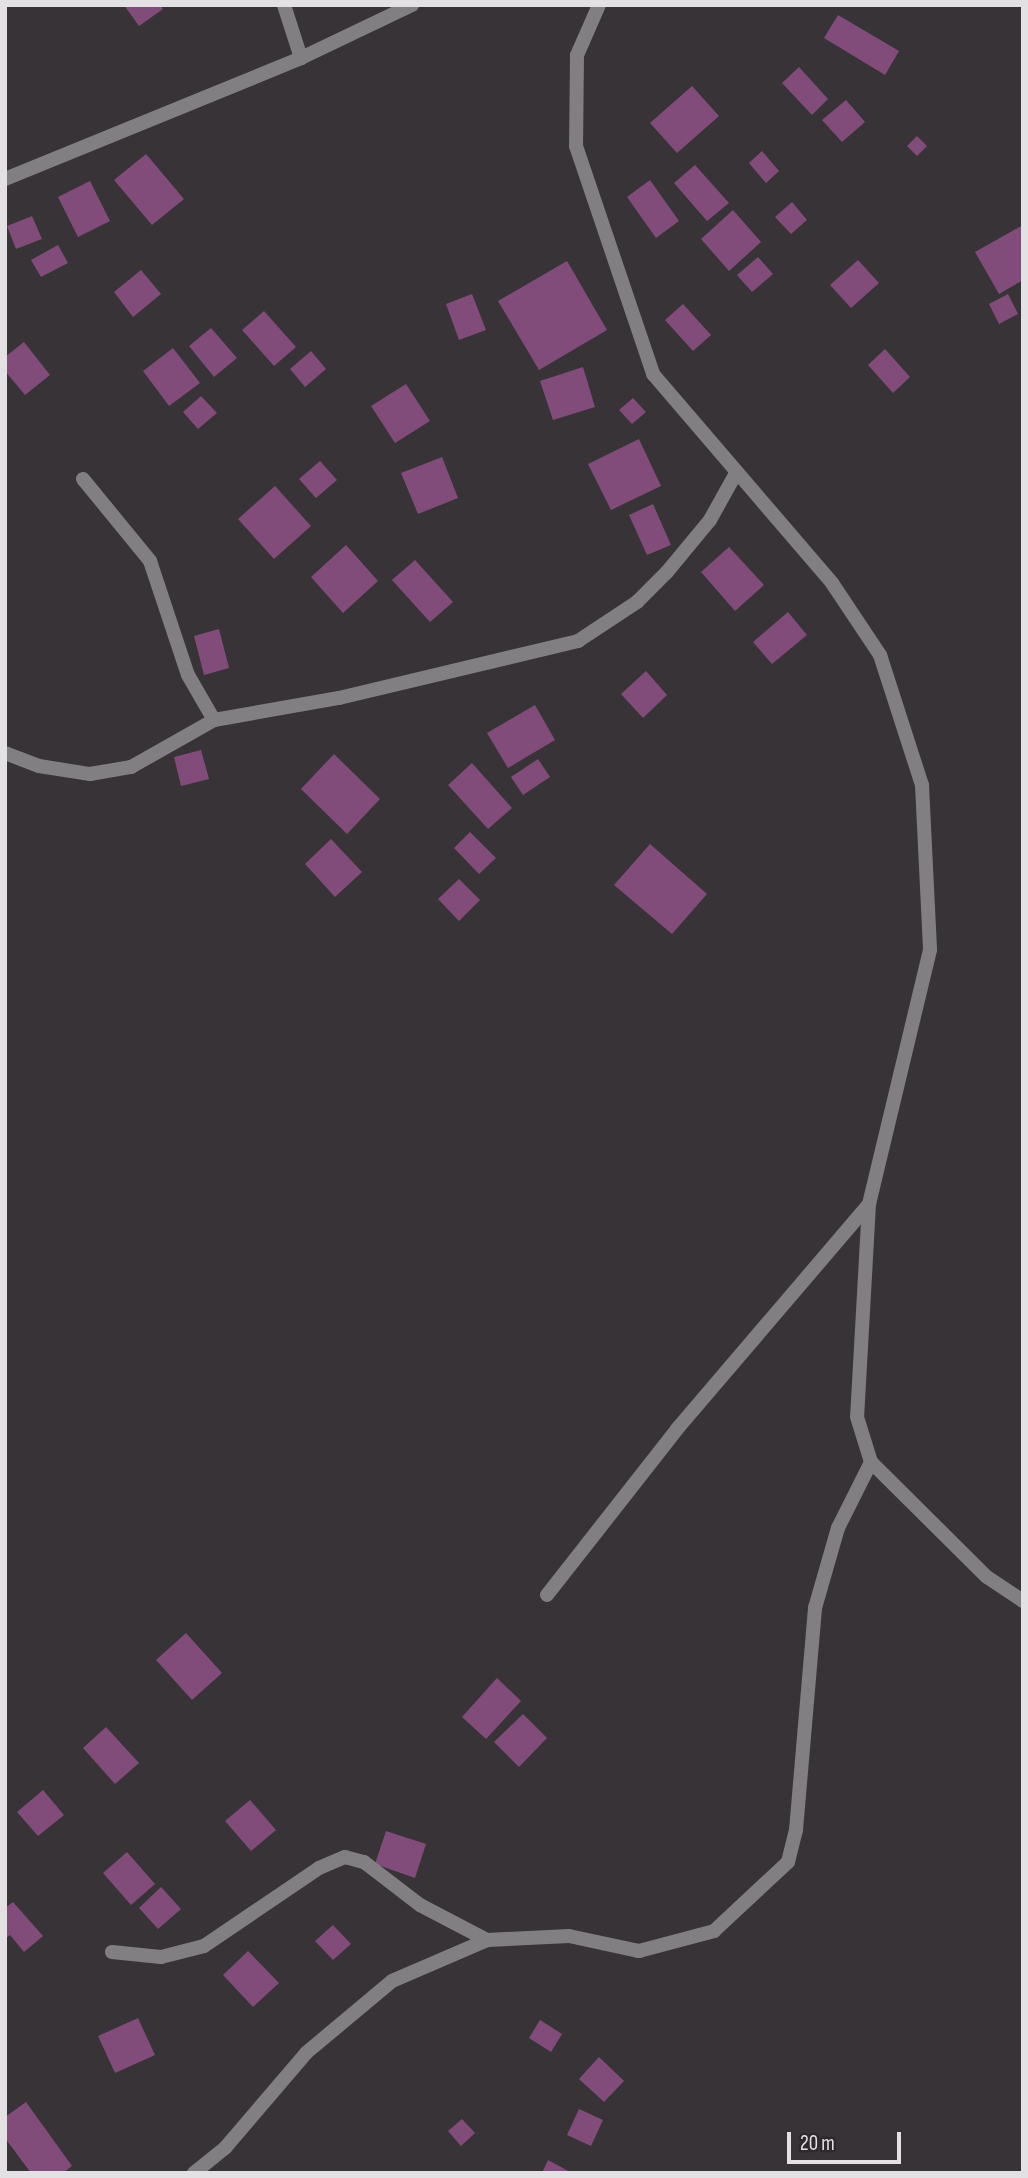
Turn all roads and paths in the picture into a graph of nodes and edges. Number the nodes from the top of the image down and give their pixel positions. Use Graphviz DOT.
graph roads {
  1 [pos="284,5"];
  2 [pos="412,5"];
  3 [pos="599,5"];
  4 [pos="301,58"];
  5 [pos="5,179"];
  6 [pos="735,475"];
  7 [pos="83,479"];
  8 [pos="214,720"];
  9 [pos="5,753"];
  10 [pos="869,1204"];
  11 [pos="871,1462"];
  12 [pos="547,1595"];
  13 [pos="1023,1601"];
  14 [pos="487,1940"];
  15 [pos="112,1952"];
  16 [pos="194,2173"];
  1 -- 4 [label="street"];
  2 -- 4 [label="street"];
  3 -- 6 [label="street"];
  4 -- 5 [label="street"];
  6 -- 8 [label="street"];
  6 -- 10 [label="street"];
  7 -- 8 [label="street"];
  8 -- 9 [label="street"];
  10 -- 11 [label="street"];
  10 -- 12 [label="street"];
  11 -- 13 [label="street"];
  11 -- 14 [label="street"];
  14 -- 15 [label="street"];
  14 -- 16 [label="street"];
}
